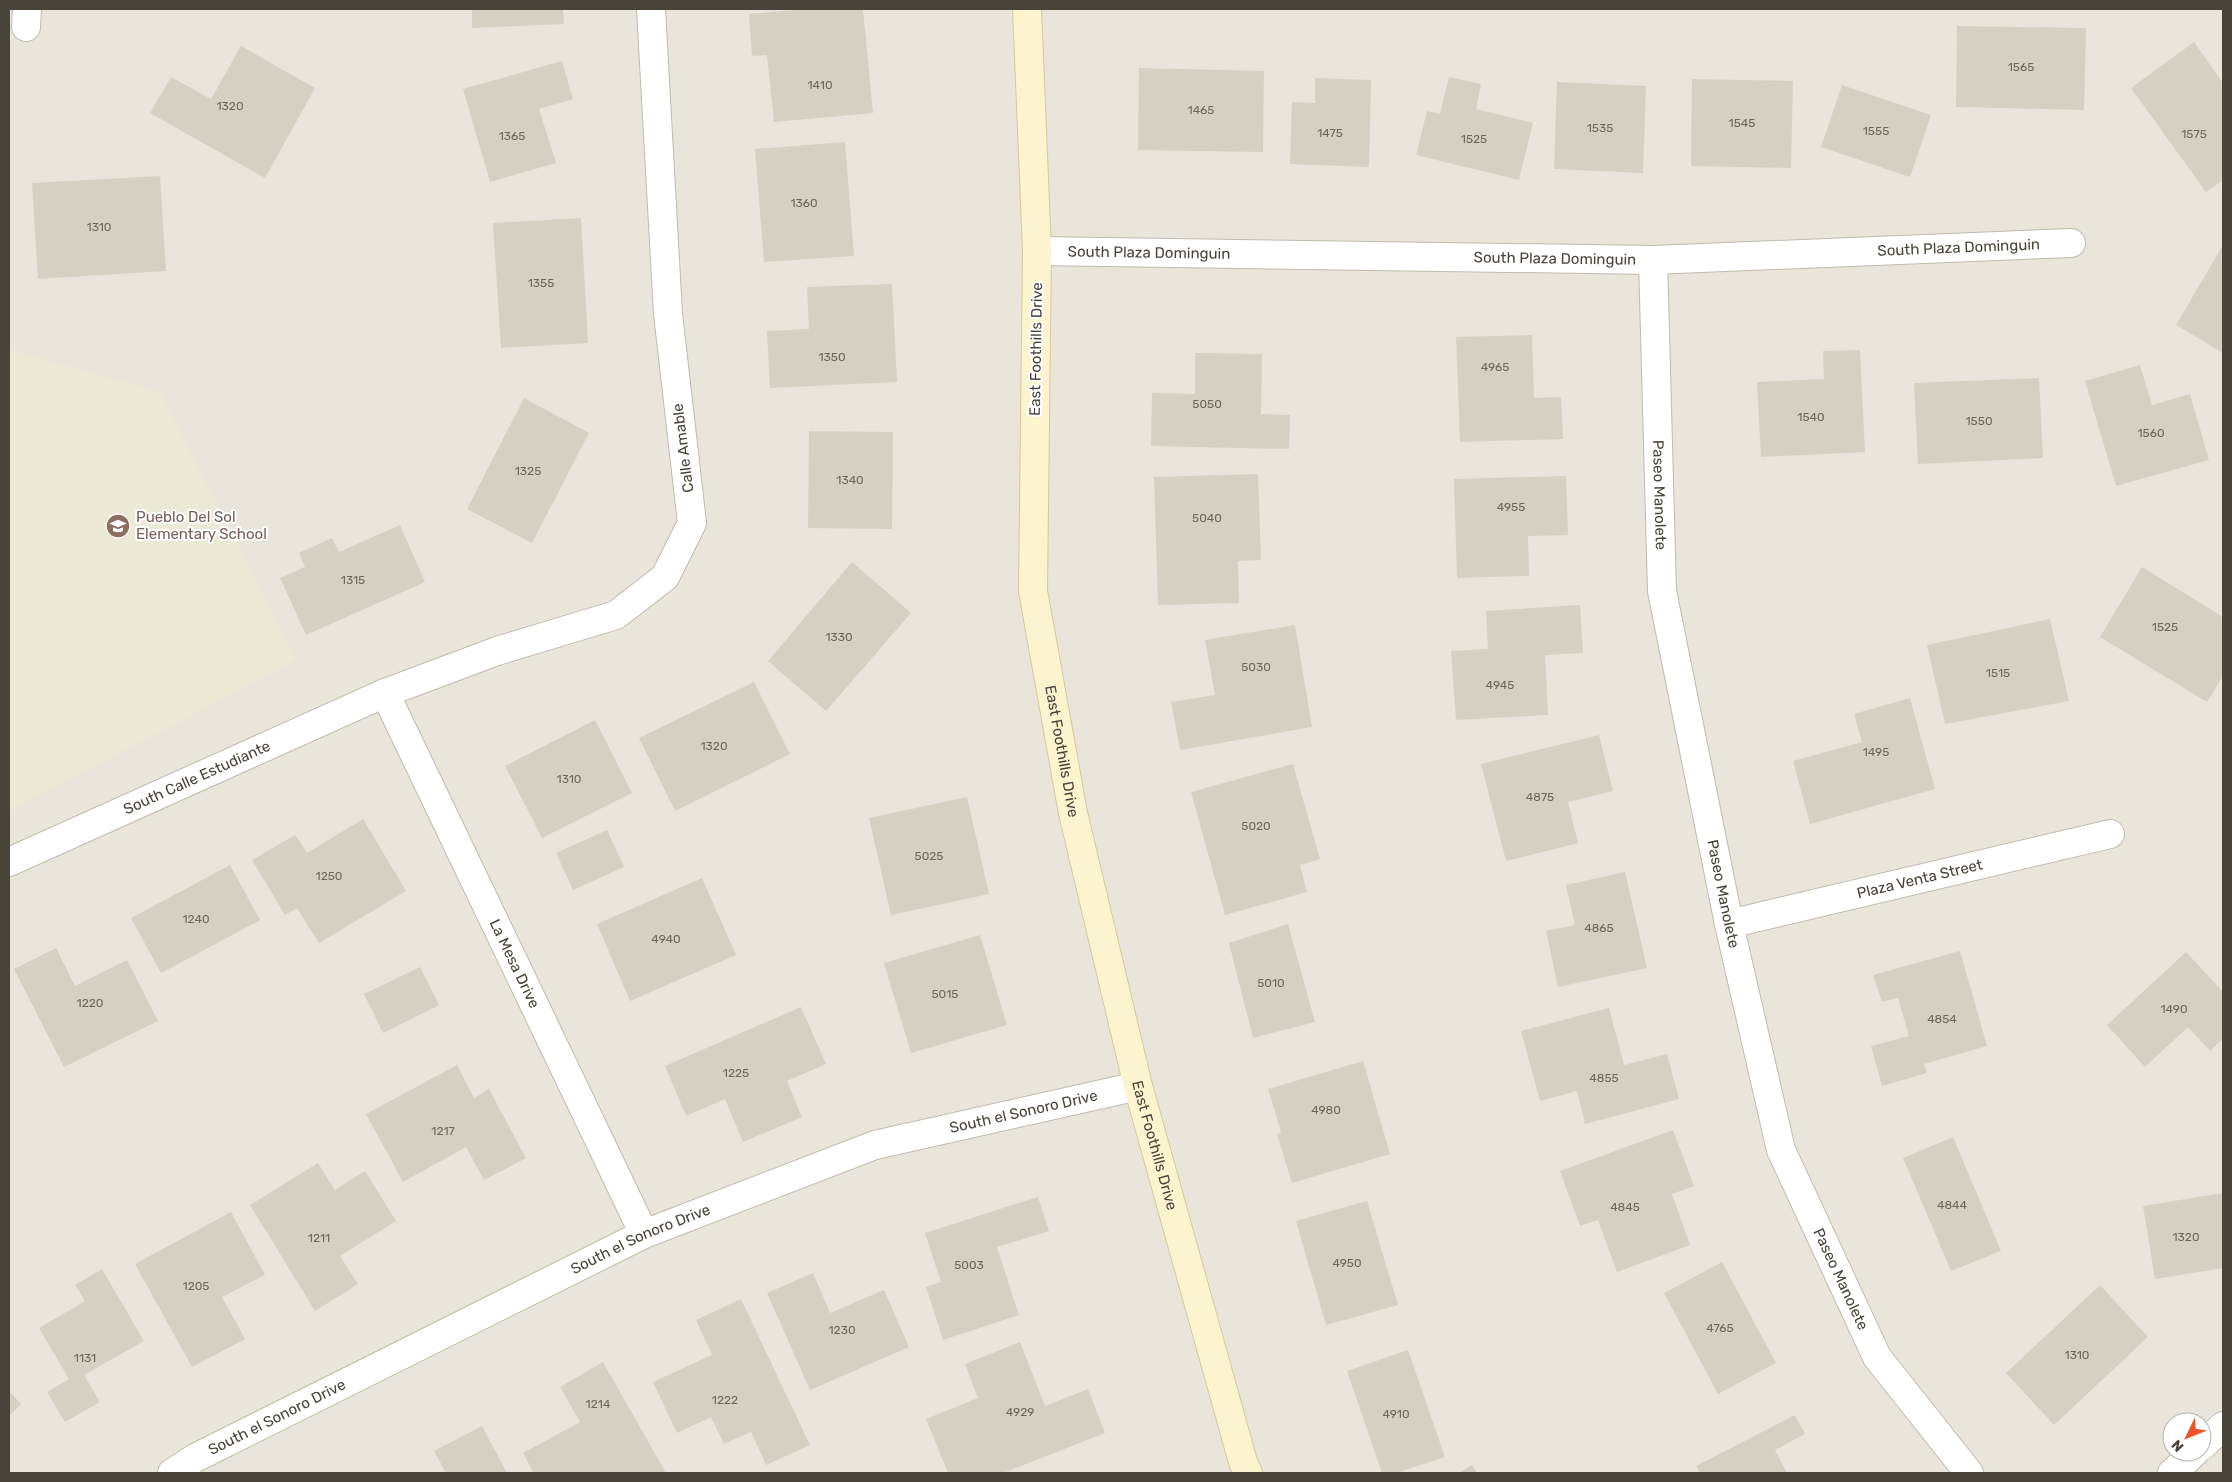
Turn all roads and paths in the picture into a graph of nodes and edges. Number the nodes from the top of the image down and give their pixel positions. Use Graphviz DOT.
graph roads {
  1 [pos="651,9"];
  2 [pos="1027,9"];
  3 [pos="2071,243"];
  4 [pos="1037,251"];
  5 [pos="1653,260"];
  6 [pos="385,693"];
  7 [pos="2110,834"];
  8 [pos="9,862"];
  9 [pos="1729,924"];
  10 [pos="1138,1086"];
  11 [pos="644,1234"];
  12 [pos="2223,1426"];
  13 [pos="2212,1436"];
  14 [pos="2184,1462"];
  15 [pos="172,1473"];
  16 [pos="1248,1473"];
  17 [pos="1969,1473"];
  18 [pos="2172,1473"];
  1 -- 6 [label="street, Calle Amable"];
  2 -- 4 [label="street, East Foothills Drive"];
  3 -- 5 [label="street, South Plaza Dominguin"];
  4 -- 5 [label="street, South Plaza Dominguin"];
  4 -- 10 [label="street, East Foothills Drive"];
  5 -- 9 [label="street, Paseo Manolete"];
  6 -- 8 [label="street, South Calle Estudiante"];
  6 -- 11 [label="street, La Mesa Drive"];
  7 -- 9 [label="street, Plaza Venta Street"];
  9 -- 17 [label="street, Paseo Manolete"];
  10 -- 11 [label="street, South el Sonoro Drive"];
  10 -- 16 [label="street, East Foothills Drive"];
  11 -- 15 [label="street, South el Sonoro Drive"];
  12 -- 13 [label="street"];
  14 -- 18 [label="street"];
}
